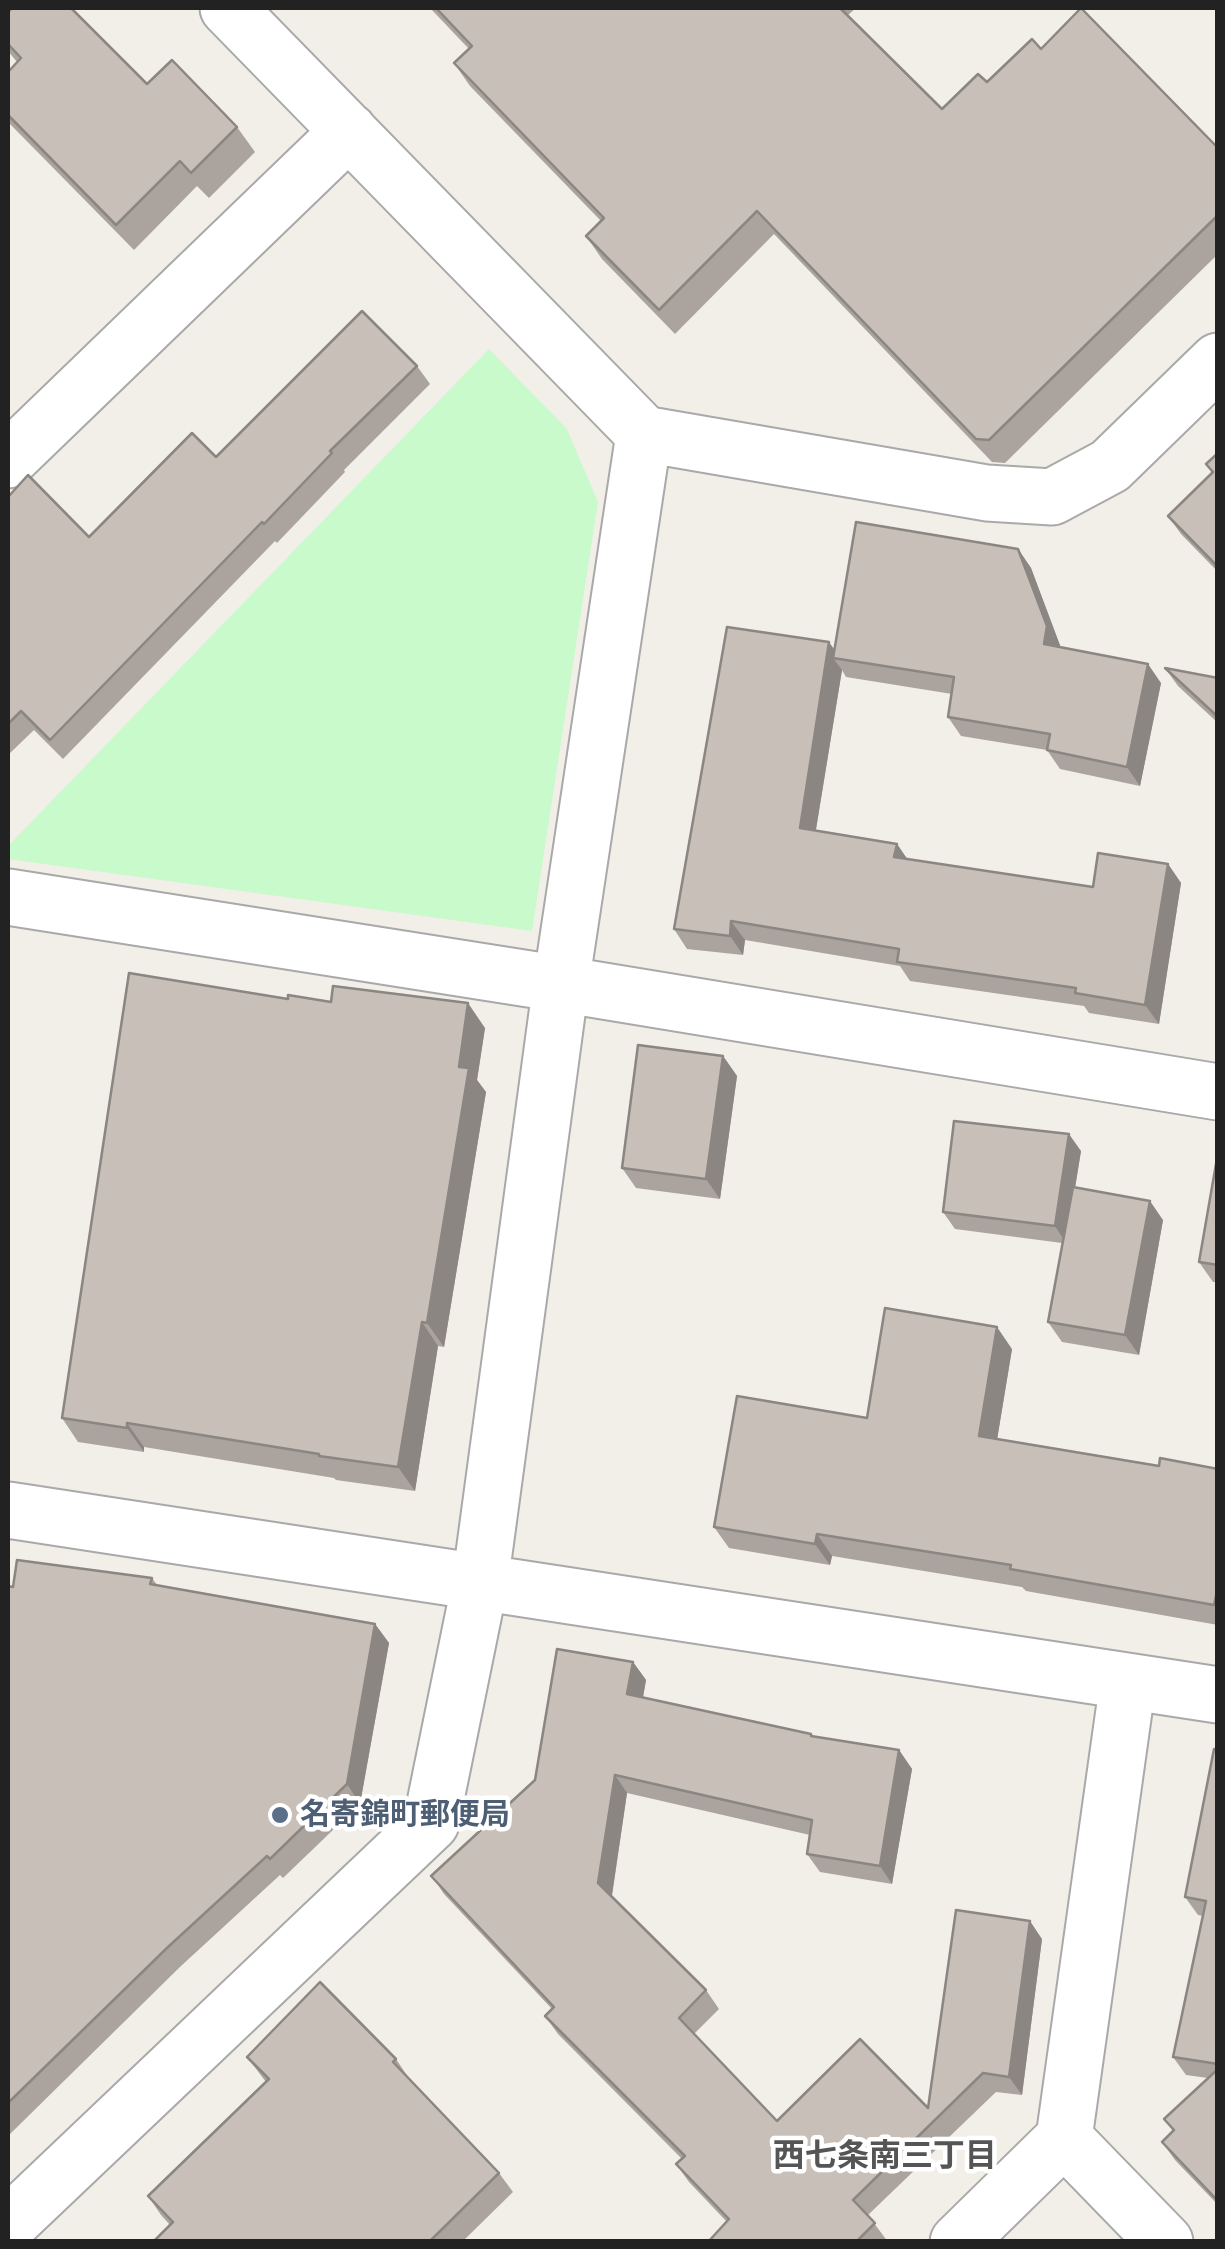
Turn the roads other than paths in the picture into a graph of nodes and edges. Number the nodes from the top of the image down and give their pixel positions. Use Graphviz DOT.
graph roads {
  1 [pos="228,8"];
  2 [pos="348,131"];
  3 [pos="1218,361"];
  4 [pos="644,434"];
  5 [pos="8,460"];
  6 [pos="8,896"];
  7 [pos="562,984"];
  8 [pos="1218,1092"];
  9 [pos="8,1510"];
  10 [pos="480,1584"];
  11 [pos="1128,1682"];
  12 [pos="1218,1695"];
  13 [pos="1064,2138"];
  14 [pos="8,2226"];
  15 [pos="958,2242"];
  16 [pos="1165,2242"];
  1 -- 2 [label="street"];
  2 -- 4 [label="street"];
  2 -- 5 [label="street"];
  3 -- 4 [label="street"];
  4 -- 7 [label="street"];
  6 -- 7 [label="street"];
  7 -- 8 [label="street"];
  7 -- 10 [label="street"];
  9 -- 10 [label="street"];
  10 -- 11 [label="street"];
  10 -- 14 [label="street"];
  11 -- 12 [label="street"];
  11 -- 13 [label="street"];
  13 -- 15 [label="street"];
  13 -- 16 [label="street"];
}
